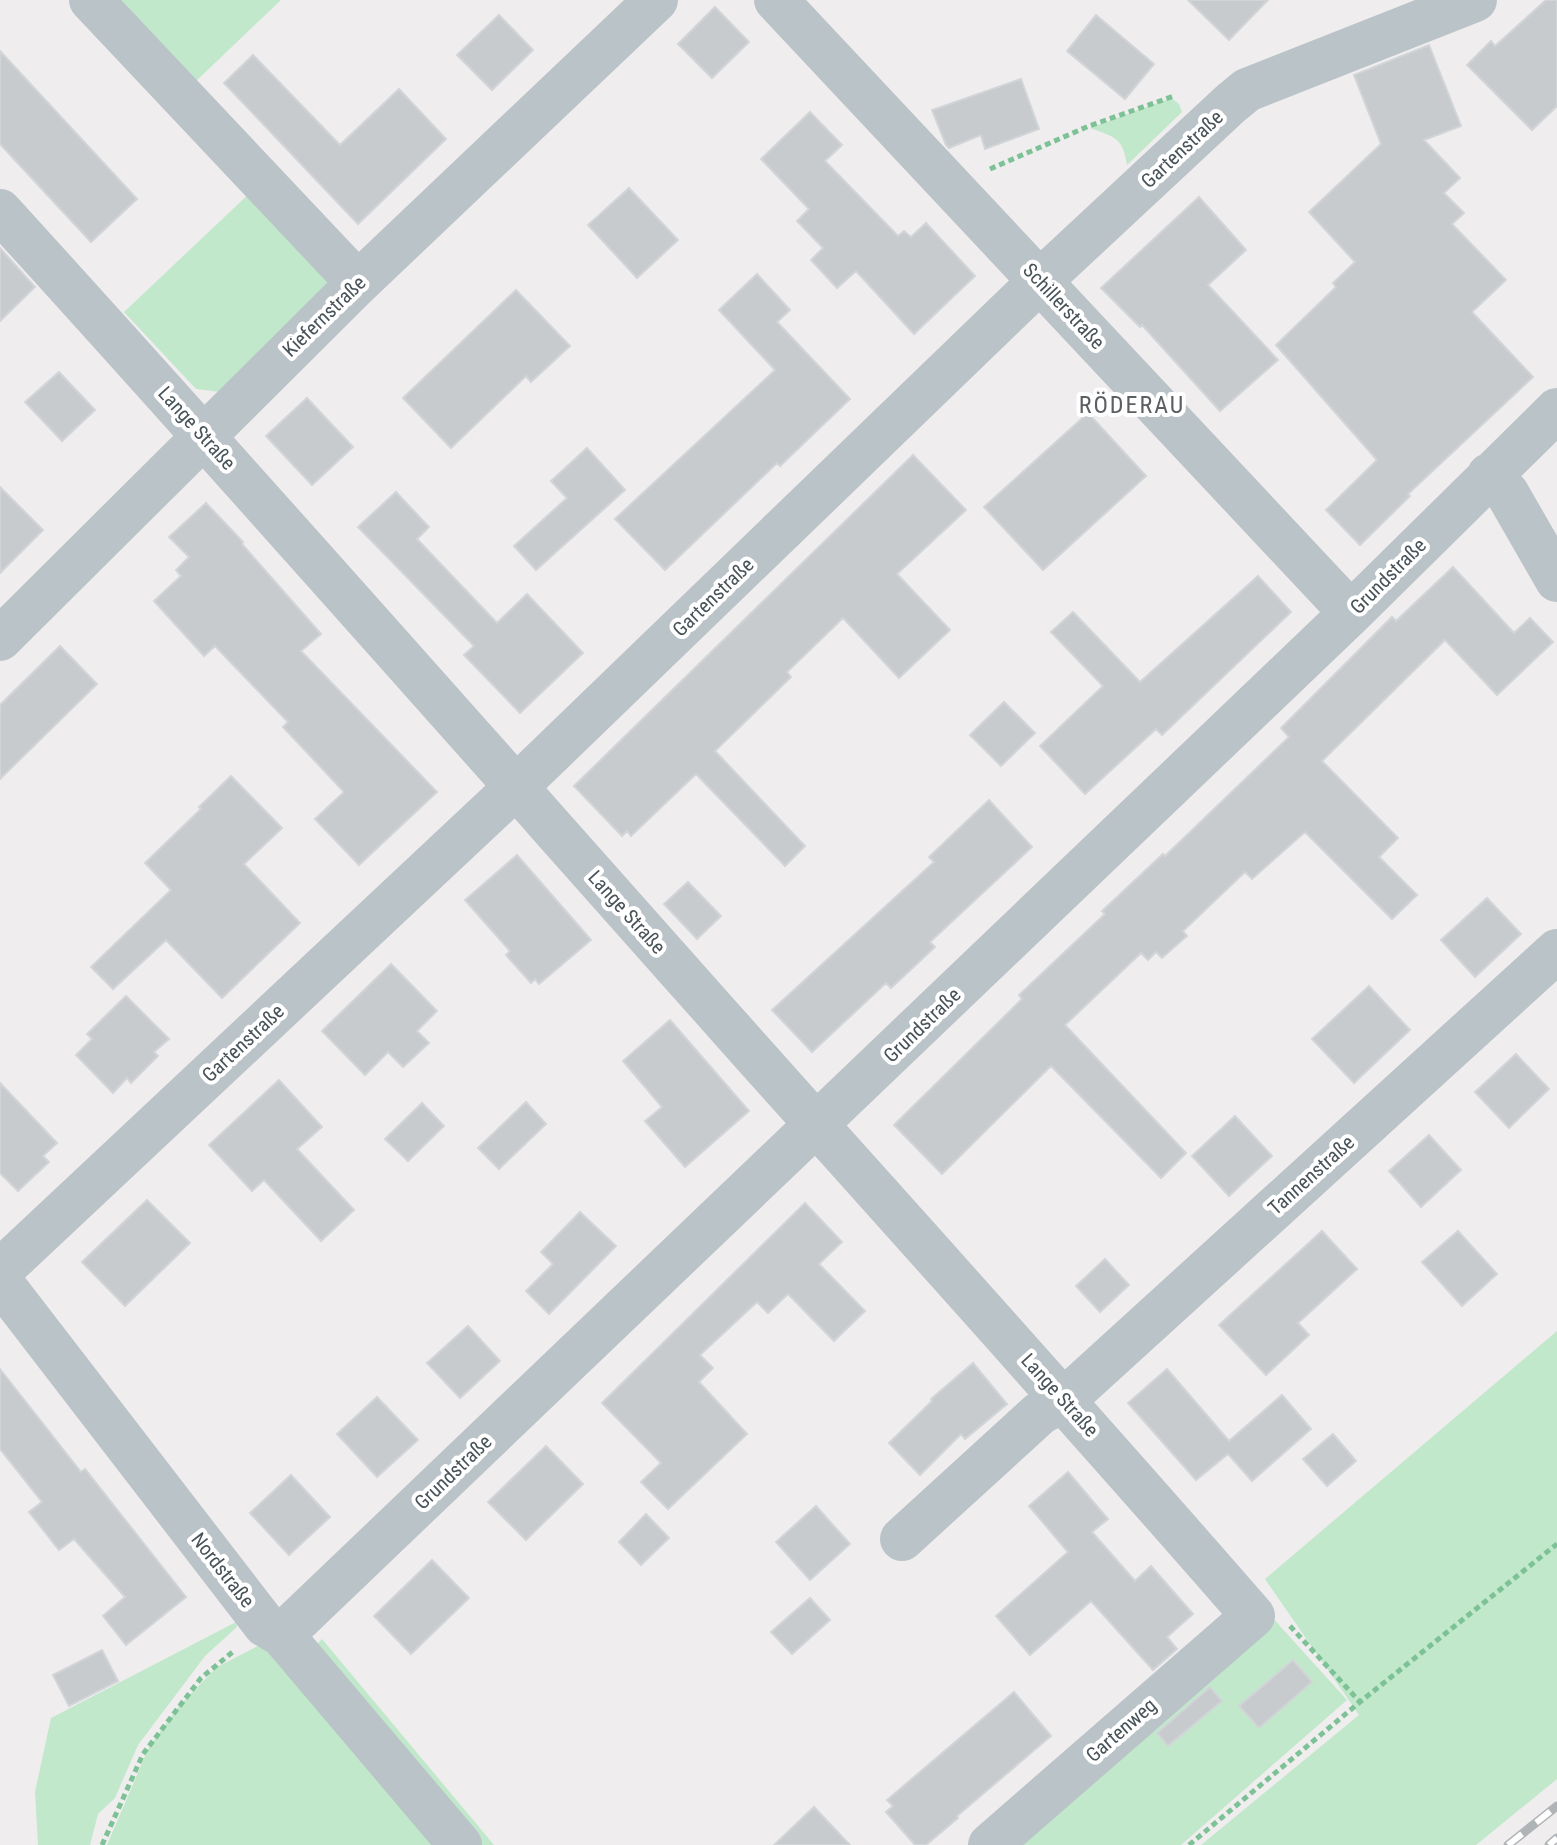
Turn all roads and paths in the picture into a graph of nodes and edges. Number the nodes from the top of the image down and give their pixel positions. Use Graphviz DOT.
graph roads {
  1 [pos="91,0"];
  2 [pos="656,0"];
  3 [pos="776,0"];
  4 [pos="1475,0"];
  5 [pos="1185,93"];
  6 [pos="954,188"];
  7 [pos="0,211"];
  8 [pos="1040,281"];
  9 [pos="358,283"];
  10 [pos="1557,410"];
  11 [pos="203,435"];
  12 [pos="1489,475"];
  13 [pos="1557,580"];
  14 [pos="1351,613"];
  15 [pos="0,639"];
  16 [pos="516,787"];
  17 [pos="1557,951"];
  18 [pos="817,1125"];
  19 [pos="0,1271"];
  20 [pos="0,1281"];
  21 [pos="1064,1400"];
  22 [pos="902,1539"];
  23 [pos="1557,1544"];
  24 [pos="1253,1616"];
  25 [pos="273,1630"];
  26 [pos="1360,1702"];
  27 [pos="102,1845"];
  28 [pos="460,1845"];
  29 [pos="990,1845"];
  30 [pos="1189,1845"];
  1 -- 9 [label="street"];
  2 -- 9 [label="street, Kiefernstraße"];
  3 -- 6 [label="street, Schillerstraße"];
  4 -- 8 [label="street, Gartenstraße"];
  5 -- 6 [label="path"];
  6 -- 8 [label="street, Schillerstraße"];
  7 -- 11 [label="street, Lange Straße"];
  8 -- 14 [label="street, Schillerstraße"];
  8 -- 16 [label="street, Gartenstraße"];
  9 -- 11 [label="street, Kiefernstraße"];
  10 -- 12 [label="street, Grundstraße"];
  11 -- 15 [label="street, Kiefernstraße"];
  11 -- 16 [label="street, Lange Straße"];
  12 -- 13 [label="street"];
  12 -- 14 [label="street, Grundstraße"];
  14 -- 18 [label="street, Grundstraße"];
  16 -- 18 [label="street, Lange Straße"];
  16 -- 19 [label="street, Gartenstraße"];
  17 -- 21 [label="street, Tannenstraße"];
  18 -- 21 [label="street, Lange Straße"];
  18 -- 25 [label="street, Grundstraße"];
  20 -- 25 [label="street, Nordstraße"];
  21 -- 22 [label="street, Tannenstraße"];
  21 -- 24 [label="street, Lange Straße"];
  23 -- 26 [label="path"];
  24 -- 26 [label="path"];
  24 -- 29 [label="street, Gartenweg"];
  25 -- 27 [label="path"];
  25 -- 28 [label="street, Nordstraße"];
  26 -- 30 [label="path"];
}
